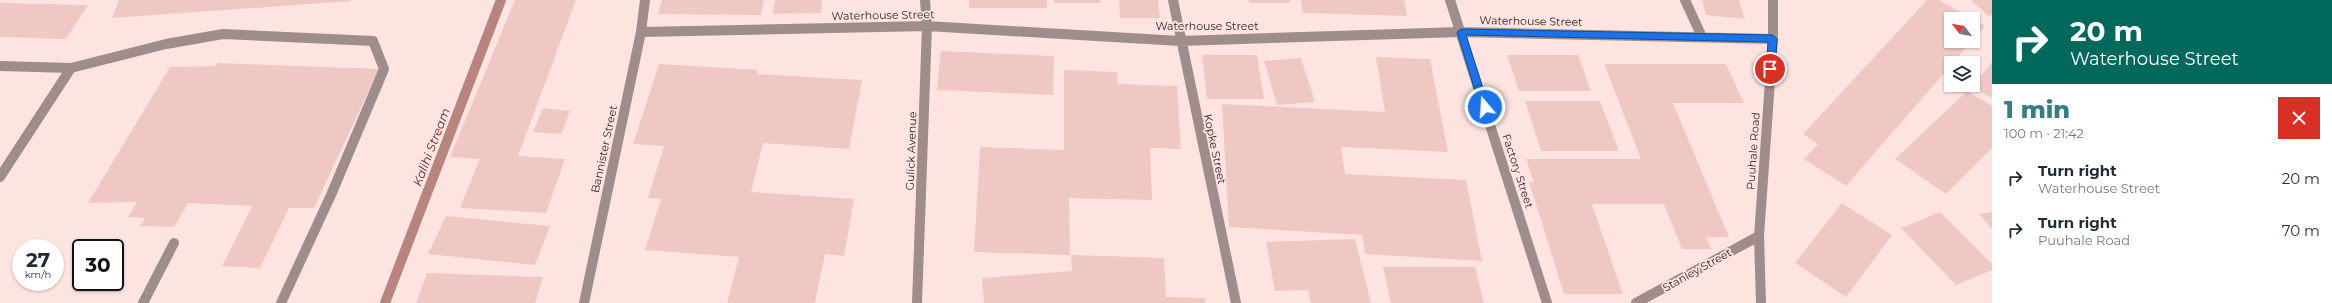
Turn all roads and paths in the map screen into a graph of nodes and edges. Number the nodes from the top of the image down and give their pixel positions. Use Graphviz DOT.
graph roads {
  1 [pos="645,0"];
  2 [pos="925,0"];
  3 [pos="1173,0"];
  4 [pos="1450,0"];
  5 [pos="1685,0"];
  6 [pos="1773,0"];
  7 [pos="927,26"];
  8 [pos="641,32"];
  9 [pos="1461,32"];
  10 [pos="1702,37"];
  11 [pos="1773,39"];
  12 [pos="1180,41"];
  13 [pos="0,66"];
  14 [pos="71,68"];
  15 [pos="0,177"];
  16 [pos="1759,236"];
  17 [pos="174,243"];
  18 [pos="143,303"];
  19 [pos="281,303"];
  20 [pos="584,303"];
  21 [pos="917,303"];
  22 [pos="1236,303"];
  23 [pos="1547,303"];
  24 [pos="1636,303"];
  25 [pos="1761,303"];
  1 -- 8 [label="street, Bannister Street"];
  2 -- 7 [label="street, Gulick Avenue"];
  3 -- 12 [label="street, Kopke Street"];
  4 -- 9 [label="street, Factory Street"];
  5 -- 10 [label="street"];
  6 -- 11 [label="street, Puuhale Road"];
  7 -- 8 [label="street, Waterhouse Street"];
  7 -- 12 [label="street, Waterhouse Street"];
  7 -- 21 [label="street, Gulick Avenue"];
  8 -- 20 [label="street, Bannister Street"];
  9 -- 10 [label="street, Waterhouse Street"];
  9 -- 12 [label="street, Waterhouse Street"];
  9 -- 23 [label="street, Factory Street"];
  10 -- 11 [label="street, Waterhouse Street"];
  11 -- 16 [label="street, Puuhale Road"];
  12 -- 22 [label="street, Kopke Street"];
  13 -- 14 [label="street"];
  14 -- 15 [label="street"];
  14 -- 19 [label="street"];
  16 -- 24 [label="street, Stanley Street"];
  16 -- 25 [label="street, Puuhale Road"];
  17 -- 18 [label="street"];
}
